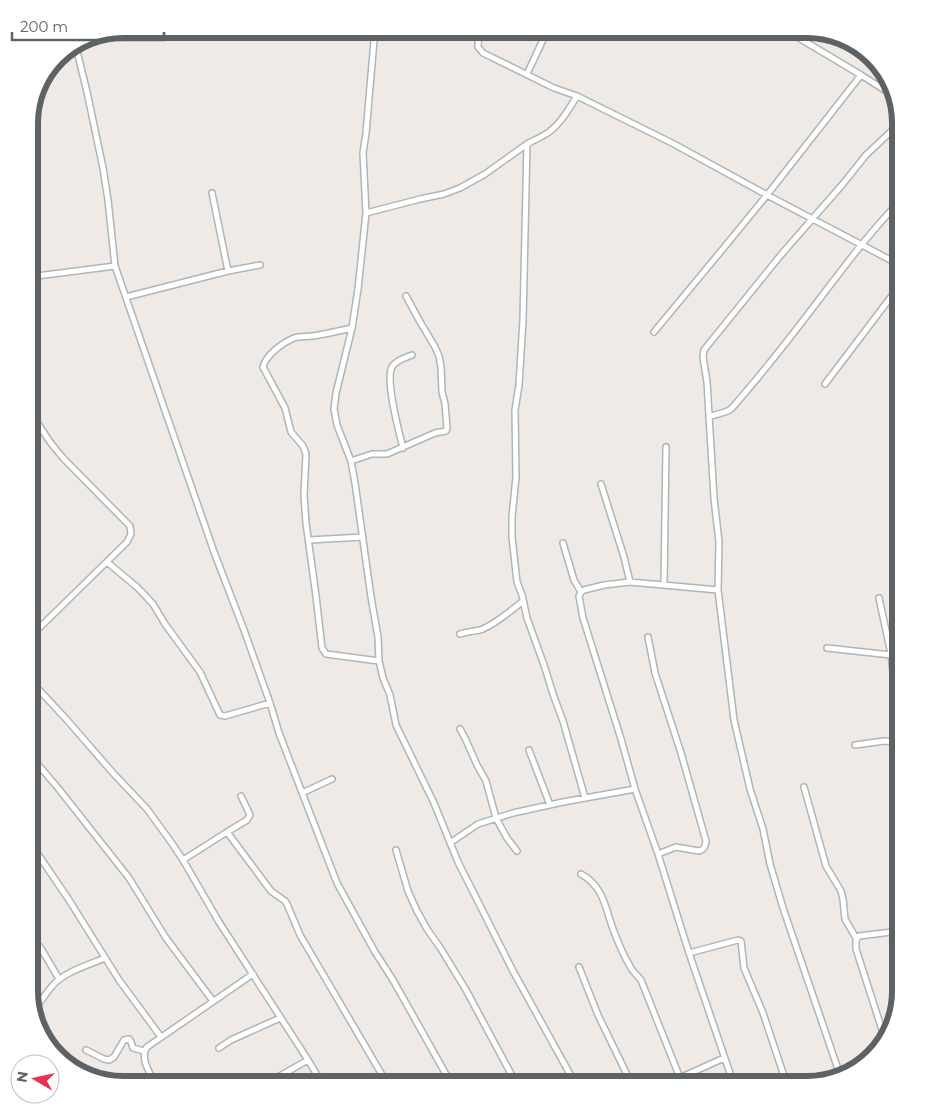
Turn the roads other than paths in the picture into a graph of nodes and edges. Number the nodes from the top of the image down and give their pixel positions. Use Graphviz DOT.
graph roads {
  1 [pos="375,38"];
  2 [pos="478,38"];
  3 [pos="544,38"];
  4 [pos="799,38"];
  5 [pos="77,51"];
  6 [pos="527,74"];
  7 [pos="861,75"];
  8 [pos="885,90"];
  9 [pos="577,96"];
  10 [pos="892,131"];
  11 [pos="527,144"];
  12 [pos="212,193"];
  13 [pos="766,194"];
  14 [pos="892,209"];
  15 [pos="366,213"];
  16 [pos="812,219"];
  17 [pos="861,245"];
  18 [pos="892,261"];
  19 [pos="260,265"];
  20 [pos="115,266"];
  21 [pos="228,271"];
  22 [pos="38,276"];
  23 [pos="892,295"];
  24 [pos="406,296"];
  25 [pos="126,297"];
  26 [pos="352,328"];
  27 [pos="654,332"];
  28 [pos="412,355"];
  29 [pos="824,384"];
  30 [pos="709,417"];
  31 [pos="38,424"];
  32 [pos="666,447"];
  33 [pos="403,448"];
  34 [pos="351,461"];
  35 [pos="601,484"];
  36 [pos="362,537"];
  37 [pos="309,540"];
  38 [pos="563,543"];
  39 [pos="107,562"];
  40 [pos="630,582"];
  41 [pos="664,585"];
  42 [pos="718,590"];
  43 [pos="581,592"];
  44 [pos="879,598"];
  45 [pos="523,601"];
  46 [pos="38,629"];
  47 [pos="460,634"];
  48 [pos="648,637"];
  49 [pos="828,648"];
  50 [pos="891,654"];
  51 [pos="379,661"];
  52 [pos="892,663"];
  53 [pos="38,690"];
  54 [pos="270,703"];
  55 [pos="460,729"];
  56 [pos="892,742"];
  57 [pos="855,744"];
  58 [pos="529,750"];
  59 [pos="38,765"];
  60 [pos="332,779"];
  61 [pos="804,787"];
  62 [pos="635,789"];
  63 [pos="302,793"];
  64 [pos="241,796"];
  65 [pos="585,798"];
  66 [pos="550,805"];
  67 [pos="496,818"];
  68 [pos="227,832"];
  69 [pos="450,843"];
  70 [pos="396,850"];
  71 [pos="518,851"];
  72 [pos="38,854"];
  73 [pos="658,854"];
  74 [pos="183,860"];
  75 [pos="581,874"];
  76 [pos="892,933"];
  77 [pos="856,938"];
  78 [pos="38,944"];
  79 [pos="689,952"];
  80 [pos="105,958"];
  81 [pos="579,967"];
  82 [pos="252,974"];
  83 [pos="59,979"];
  84 [pos="213,1002"];
  85 [pos="38,1004"];
  86 [pos="280,1018"];
  87 [pos="883,1029"];
  88 [pos="161,1037"];
  89 [pos="219,1048"];
  90 [pos="86,1050"];
  91 [pos="144,1051"];
  92 [pos="724,1058"];
  93 [pos="308,1060"];
  94 [pos="838,1070"];
  95 [pos="152,1076"];
  96 [pos="280,1076"];
  97 [pos="318,1076"];
  98 [pos="383,1076"];
  99 [pos="447,1076"];
  100 [pos="512,1076"];
  101 [pos="571,1076"];
  102 [pos="628,1076"];
  103 [pos="675,1076"];
  104 [pos="687,1076"];
  105 [pos="731,1076"];
  106 [pos="784,1076"];
  1 -- 15 [label="street"];
  2 -- 6 [label="street"];
  3 -- 6 [label="street"];
  4 -- 7 [label="street"];
  5 -- 20 [label="street"];
  6 -- 9 [label="street"];
  7 -- 8 [label="street"];
  7 -- 13 [label="street"];
  9 -- 11 [label="street"];
  9 -- 13 [label="street"];
  10 -- 16 [label="street"];
  11 -- 15 [label="street"];
  11 -- 45 [label="street"];
  12 -- 21 [label="street"];
  13 -- 16 [label="street"];
  13 -- 27 [label="street"];
  14 -- 17 [label="street"];
  15 -- 26 [label="street"];
  16 -- 17 [label="street"];
  16 -- 30 [label="street"];
  17 -- 18 [label="street"];
  17 -- 30 [label="street"];
  19 -- 21 [label="street"];
  20 -- 22 [label="street"];
  20 -- 25 [label="street"];
  21 -- 25 [label="street"];
  23 -- 29 [label="street"];
  24 -- 33 [label="street"];
  25 -- 54 [label="street"];
  26 -- 34 [label="street"];
  26 -- 37 [label="street"];
  28 -- 33 [label="street"];
  30 -- 42 [label="street"];
  31 -- 39 [label="street"];
  32 -- 41 [label="street"];
  33 -- 34 [label="street"];
  34 -- 36 [label="street"];
  35 -- 40 [label="street"];
  36 -- 37 [label="street"];
  36 -- 51 [label="street"];
  37 -- 51 [label="street"];
  38 -- 43 [label="street"];
  39 -- 46 [label="street"];
  39 -- 54 [label="street"];
  40 -- 41 [label="street"];
  40 -- 43 [label="street"];
  41 -- 42 [label="street"];
  42 -- 94 [label="street"];
  43 -- 62 [label="street"];
  44 -- 50 [label="street"];
  45 -- 47 [label="street"];
  45 -- 65 [label="street"];
  48 -- 73 [label="street"];
  49 -- 50 [label="street"];
  50 -- 52 [label="street"];
  51 -- 69 [label="street"];
  53 -- 74 [label="street"];
  54 -- 63 [label="street"];
  55 -- 67 [label="street"];
  56 -- 57 [label="street"];
  58 -- 66 [label="street"];
  59 -- 84 [label="street"];
  60 -- 63 [label="street"];
  61 -- 77 [label="street"];
  62 -- 65 [label="street"];
  62 -- 73 [label="street"];
  63 -- 99 [label="street"];
  64 -- 68 [label="street"];
  65 -- 66 [label="street"];
  66 -- 67 [label="street"];
  67 -- 69 [label="street"];
  67 -- 71 [label="street"];
  68 -- 74 [label="street"];
  68 -- 98 [label="street"];
  69 -- 101 [label="street"];
  70 -- 100 [label="street"];
  72 -- 80 [label="street"];
  73 -- 79 [label="street"];
  74 -- 82 [label="street"];
  75 -- 103 [label="street"];
  76 -- 77 [label="street"];
  77 -- 87 [label="street"];
  78 -- 83 [label="street"];
  79 -- 92 [label="street"];
  79 -- 106 [label="street"];
  80 -- 83 [label="street"];
  80 -- 88 [label="street"];
  81 -- 102 [label="street"];
  82 -- 84 [label="street"];
  82 -- 86 [label="street"];
  83 -- 85 [label="street"];
  84 -- 88 [label="street"];
  86 -- 89 [label="street"];
  86 -- 93 [label="street"];
  88 -- 91 [label="street"];
  90 -- 91 [label="street"];
  91 -- 95 [label="street"];
  92 -- 104 [label="street"];
  92 -- 105 [label="street"];
  93 -- 96 [label="street"];
  93 -- 97 [label="street"];
}
